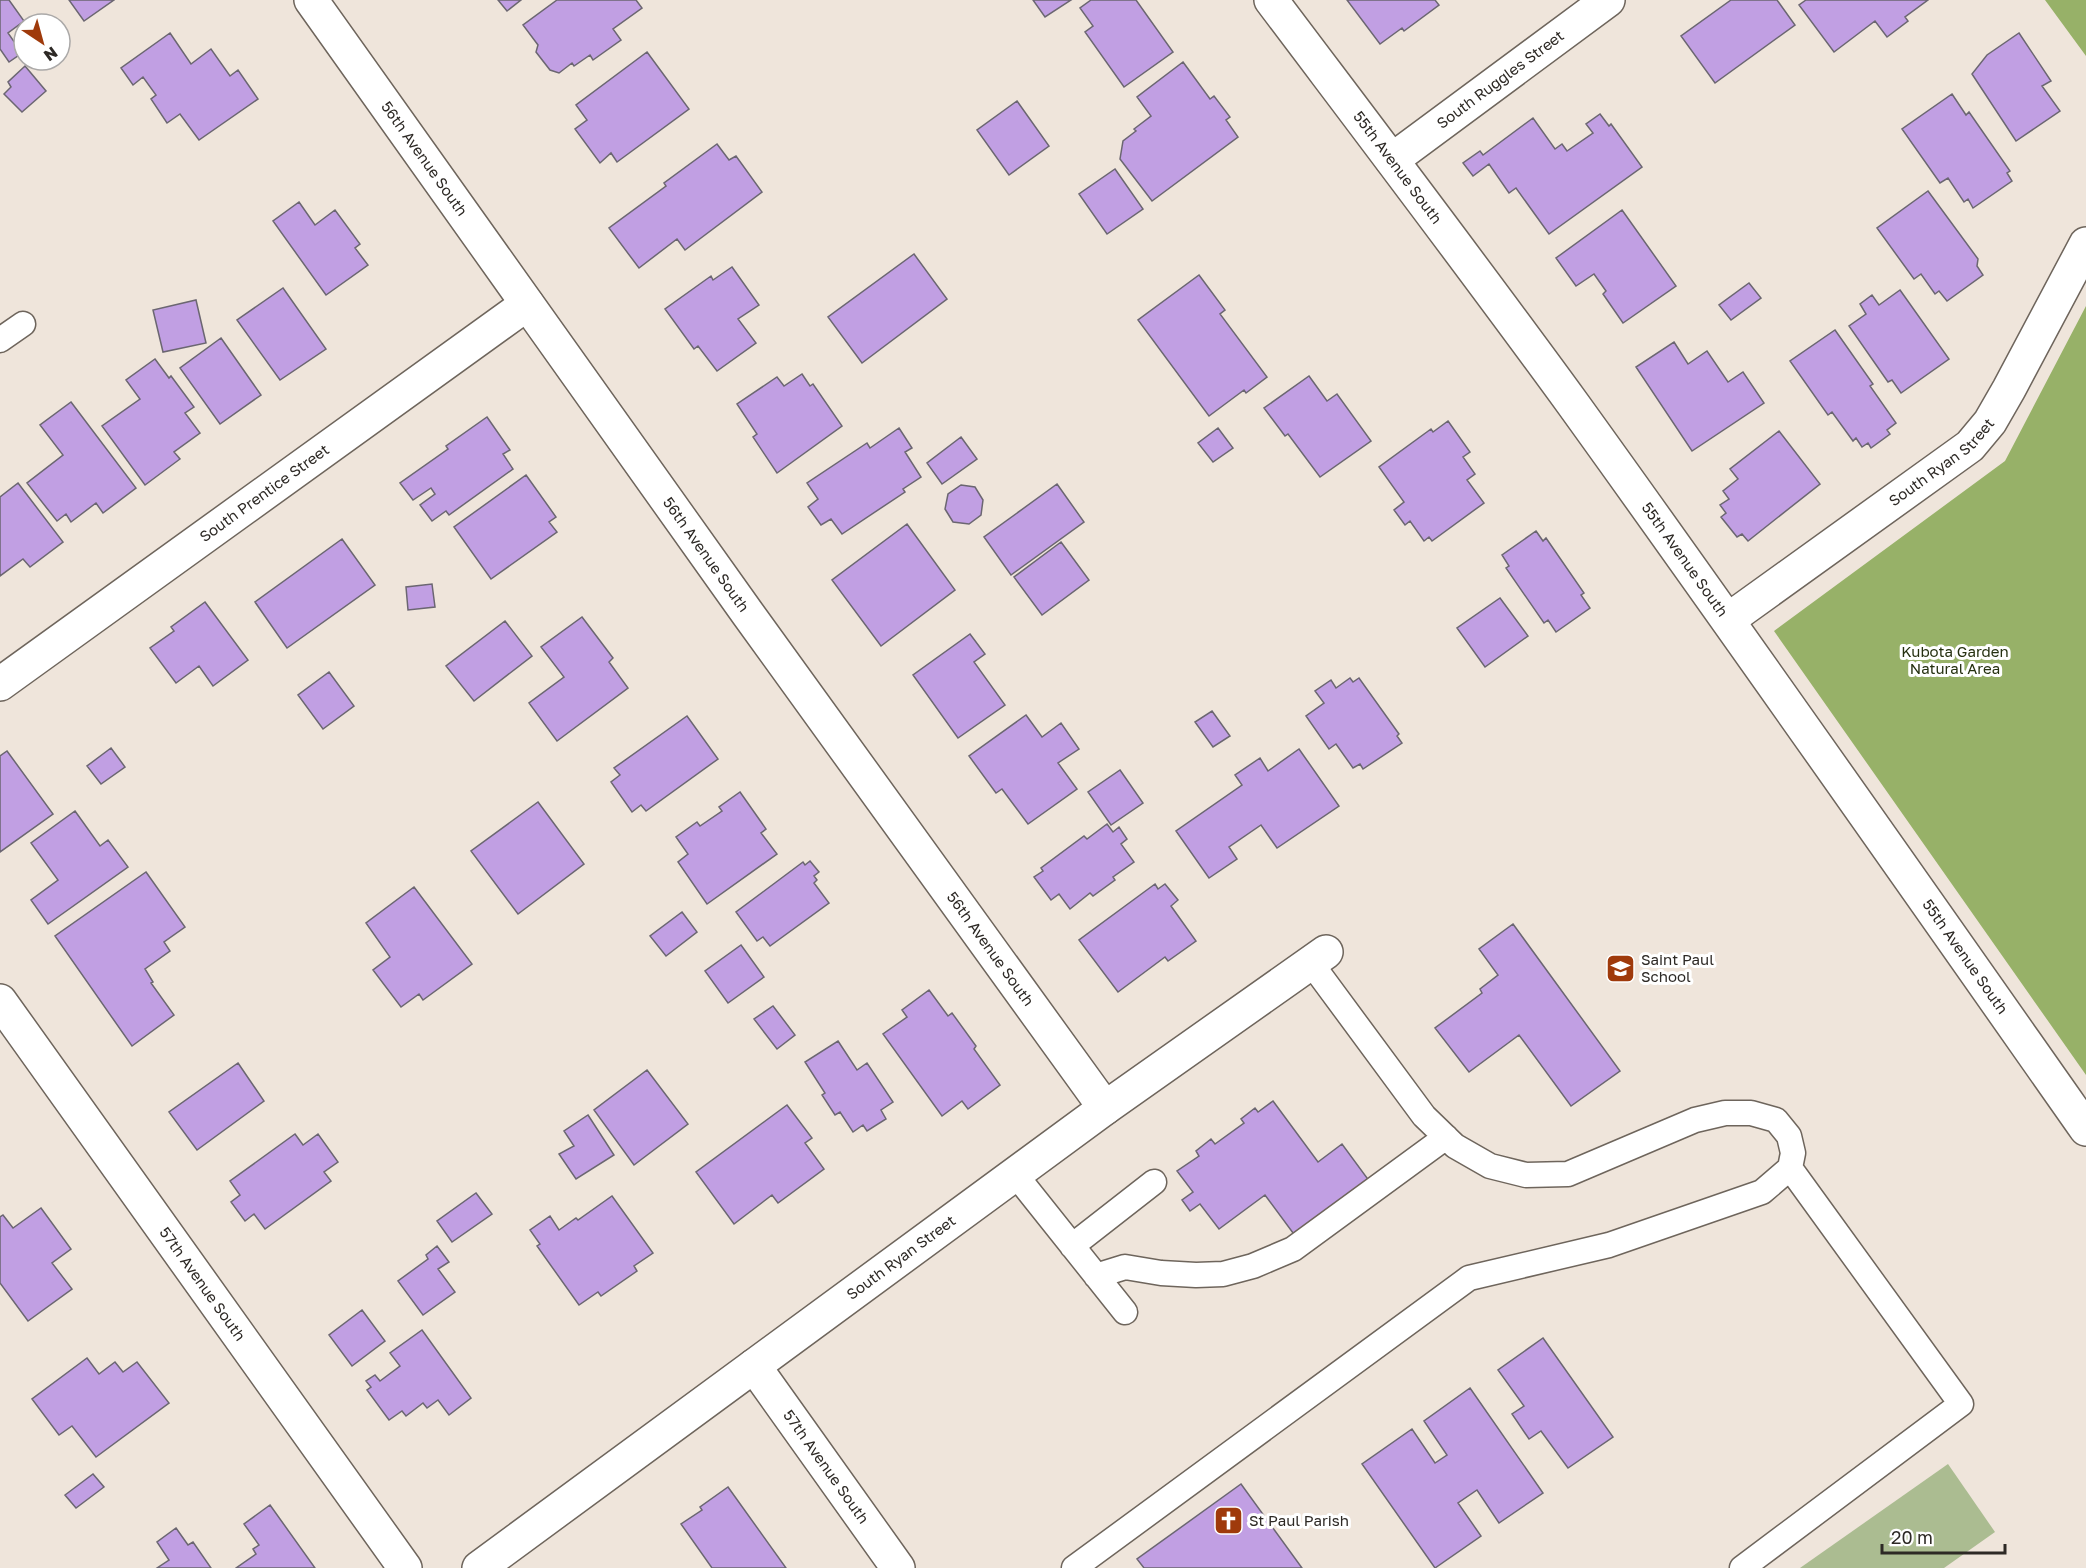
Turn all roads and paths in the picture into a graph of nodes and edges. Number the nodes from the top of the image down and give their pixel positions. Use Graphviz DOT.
graph roads {
  1 [pos="311,0"];
  2 [pos="1271,0"];
  3 [pos="1608,0"];
  4 [pos="1392,160"];
  5 [pos="2086,244"];
  6 [pos="527,304"];
  7 [pos="23,324"];
  8 [pos="0,340"];
  9 [pos="1728,620"];
  10 [pos="0,684"];
  11 [pos="1319,958"];
  12 [pos="0,1001"];
  13 [pos="1105,1108"];
  14 [pos="2086,1129"];
  15 [pos="1446,1137"];
  16 [pos="1790,1168"];
  17 [pos="1015,1174"];
  18 [pos="1154,1182"];
  19 [pos="1072,1246"];
  20 [pos="1096,1276"];
  21 [pos="1125,1312"];
  22 [pos="754,1366"];
  23 [pos="405,1568"];
  24 [pos="479,1568"];
  25 [pos="898,1568"];
  26 [pos="1074,1568"];
  27 [pos="1742,1568"];
  1 -- 6 [label="street, 56th Avenue South"];
  2 -- 4 [label="street, 55th Avenue South"];
  3 -- 4 [label="street, South Ruggles Street"];
  4 -- 9 [label="street, 55th Avenue South"];
  5 -- 9 [label="street, South Ryan Street"];
  6 -- 10 [label="street, South Prentice Street"];
  6 -- 13 [label="street, 56th Avenue South"];
  7 -- 8 [label="lane"];
  9 -- 14 [label="street, 55th Avenue South"];
  11 -- 13 [label="street, South Ryan Street"];
  11 -- 15 [label="lane"];
  12 -- 23 [label="street, 57th Avenue South"];
  13 -- 17 [label="street, South Ryan Street"];
  15 -- 16 [label="lane"];
  15 -- 20 [label="lane"];
  16 -- 26 [label="lane"];
  16 -- 27 [label="lane"];
  17 -- 19 [label="lane"];
  17 -- 22 [label="street, South Ryan Street"];
  18 -- 19 [label="lane"];
  19 -- 20 [label="lane"];
  20 -- 21 [label="lane"];
  22 -- 24 [label="street, South Ryan Street"];
  22 -- 25 [label="street, 57th Avenue South"];
}
